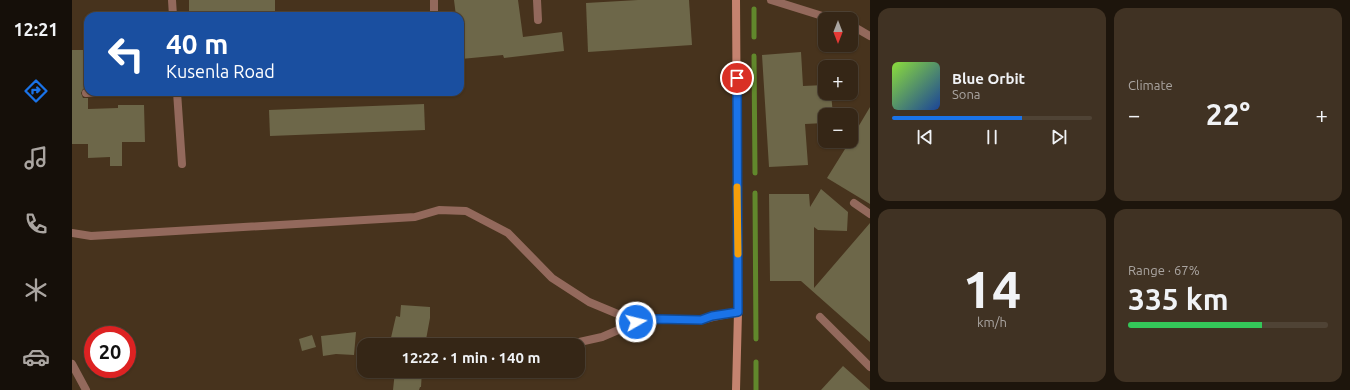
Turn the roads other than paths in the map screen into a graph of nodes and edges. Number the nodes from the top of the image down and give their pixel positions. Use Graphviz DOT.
graph roads {
  1 [pos="172,0"];
  2 [pos="434,0"];
  3 [pos="537,0"];
  4 [pos="736,0"];
  5 [pos="771,0"];
  6 [pos="173,12"];
  7 [pos="434,12"];
  8 [pos="818,15"];
  9 [pos="538,20"];
  10 [pos="858,29"];
  11 [pos="870,36"];
  12 [pos="177,96"];
  13 [pos="182,164"];
  14 [pos="854,203"];
  15 [pos="870,214"];
  16 [pos="72,233"];
  17 [pos="738,312"];
  18 [pos="820,316"];
  19 [pos="636,322"];
  20 [pos="585,341"];
  21 [pos="72,364"];
  22 [pos="870,367"];
  23 [pos="86,390"];
  24 [pos="736,390"];
  1 -- 6 [label="street"];
  2 -- 7 [label="street"];
  3 -- 9 [label="street"];
  4 -- 17 [label="main road"];
  5 -- 8 [label="street"];
  10 -- 11 [label="street"];
  12 -- 13 [label="street"];
  14 -- 15 [label="street"];
  16 -- 19 [label="street"];
  17 -- 19 [label="street"];
  17 -- 24 [label="main road"];
  18 -- 22 [label="street"];
  19 -- 20 [label="street"];
  21 -- 23 [label="street"];
}
